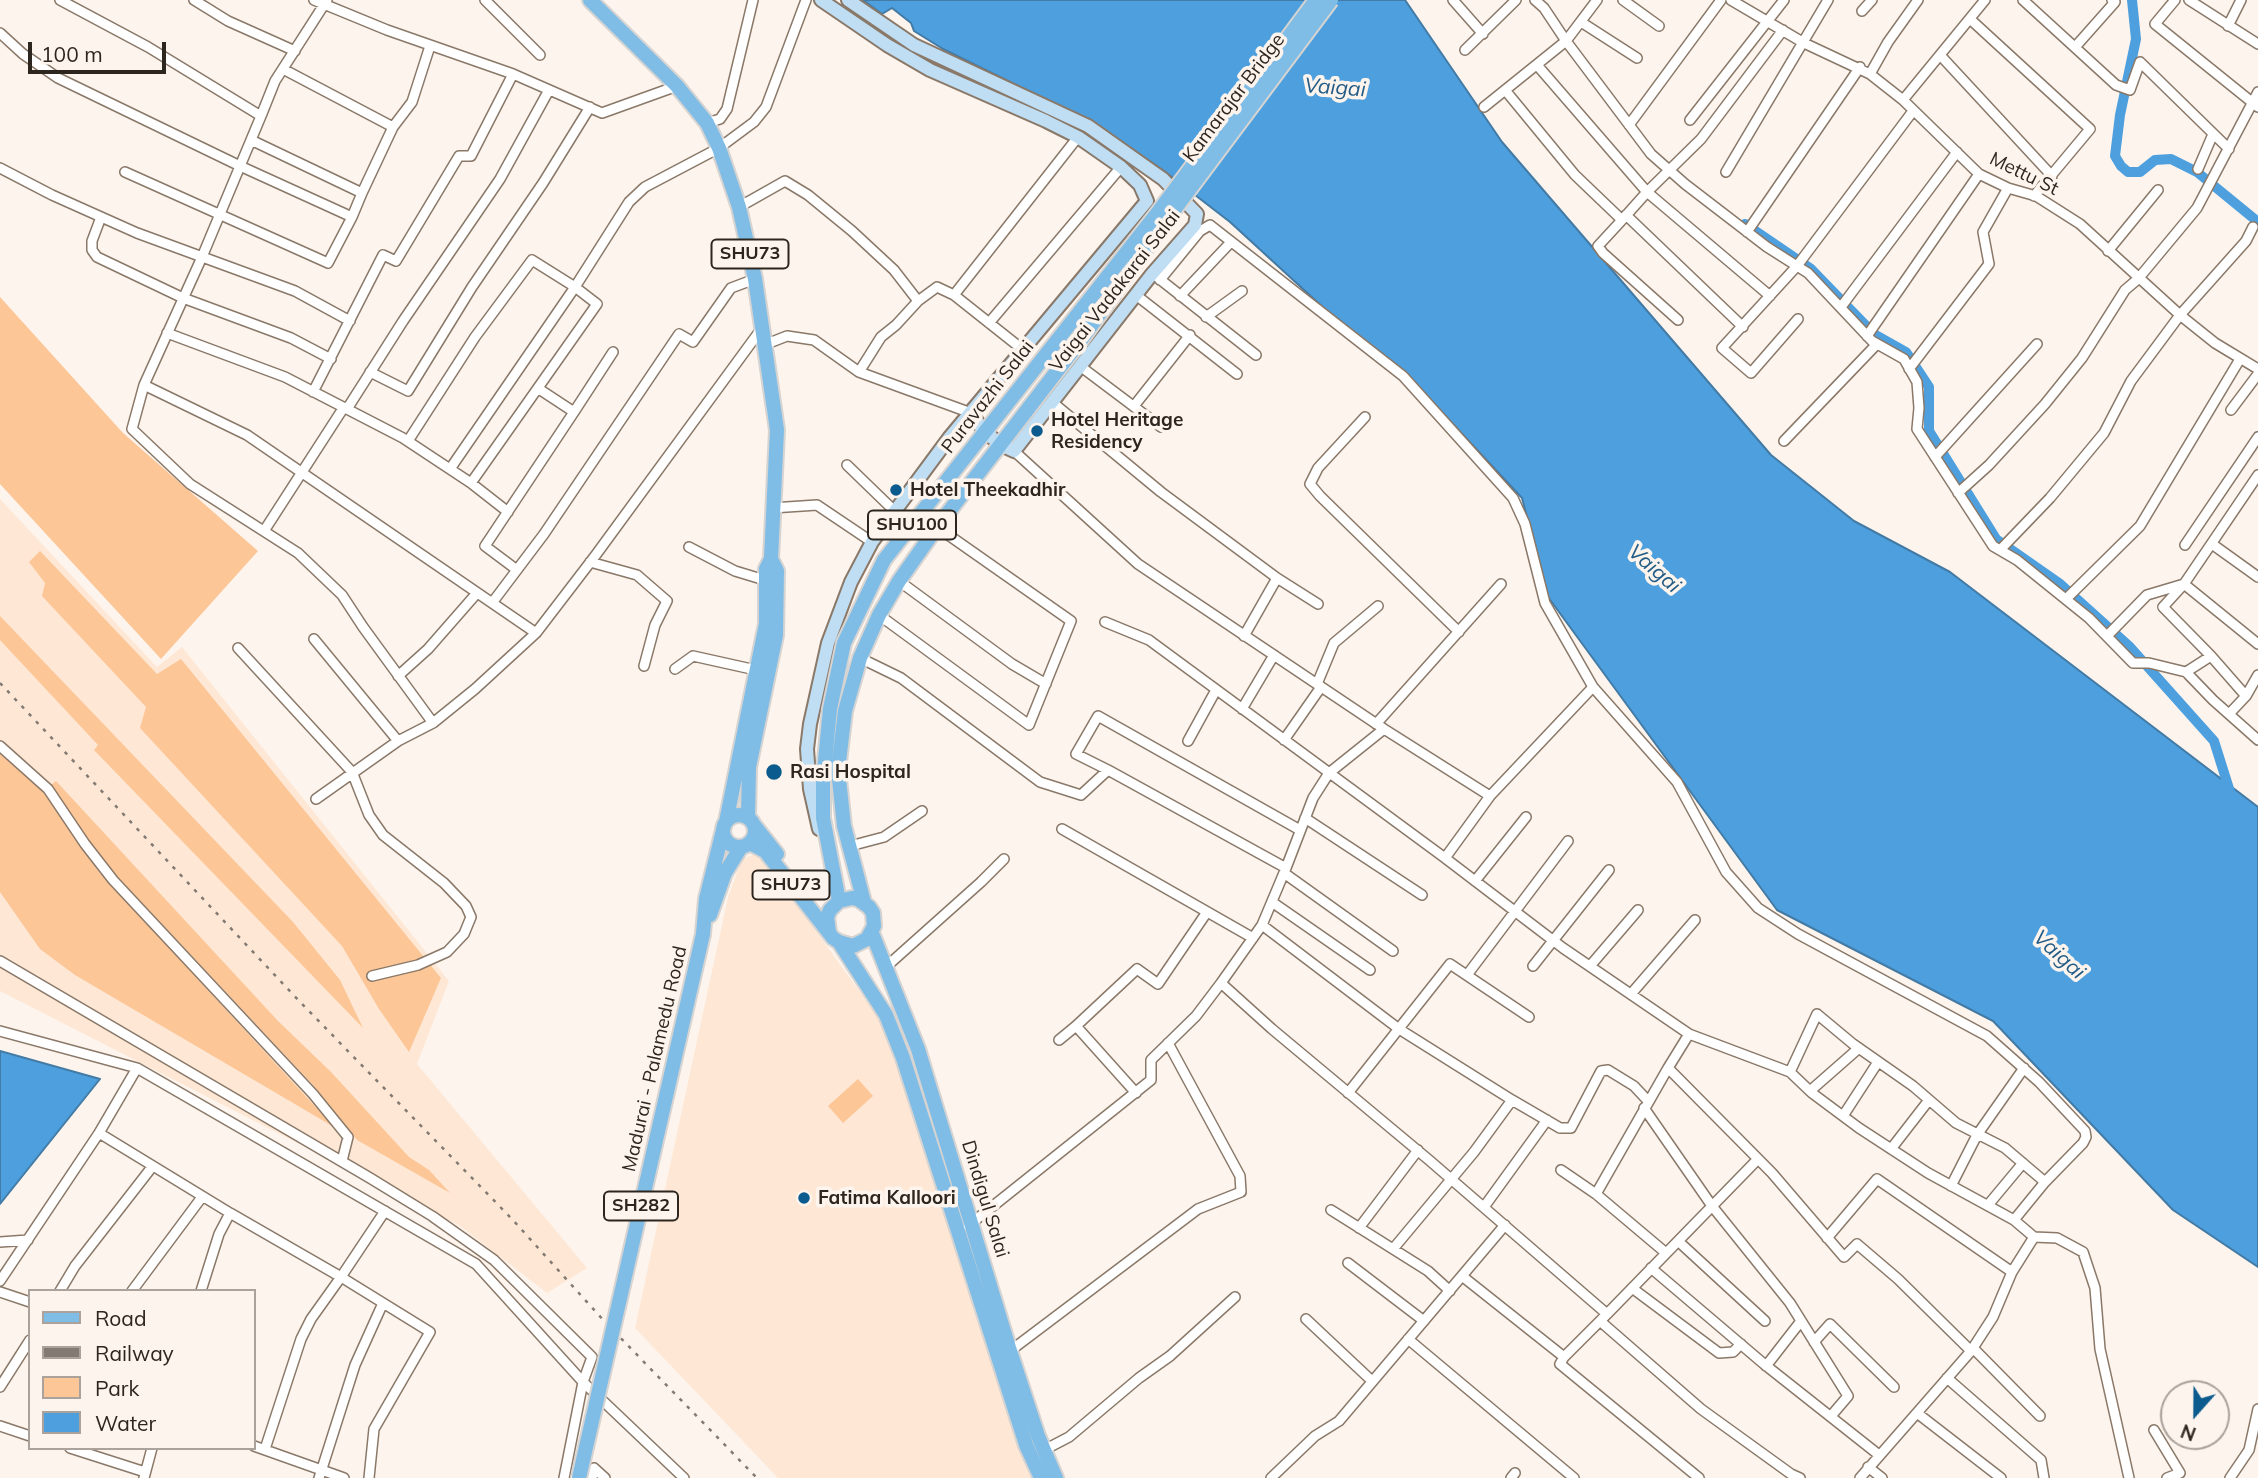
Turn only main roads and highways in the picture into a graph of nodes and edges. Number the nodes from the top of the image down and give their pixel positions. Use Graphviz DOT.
graph roads {
  1 [pos="590,0"];
  2 [pos="821,0"];
  3 [pos="848,0"];
  4 [pos="1316,0"];
  5 [pos="1331,0"];
  6 [pos="1164,215"];
  7 [pos="971,413"];
  8 [pos="985,431"];
  9 [pos="1008,448"];
  10 [pos="771,582"];
  11 [pos="751,821"];
  12 [pos="725,824"];
  13 [pos="745,845"];
  14 [pos="833,867"];
  15 [pos="837,902"];
  16 [pos="864,902"];
  17 [pos="872,933"];
  18 [pos="703,934"];
  19 [pos="834,937"];
  20 [pos="579,1478"];
  21 [pos="1041,1478"];
  22 [pos="1056,1478"];
  1 -- 10 [label="main road, SHU73"];
  2 -- 7 [label="main road, Vaigai Vadakarai Salai"];
  3 -- 9 [label="main road, Vaigai Vadakarai Salai"];
  4 -- 6 [label="main road, Kamarajar Bridge / SHU100, bridge"];
  5 -- 6 [label="main road, Kamarajar Bridge / SHU100, bridge"];
  6 -- 8 [label="main road, Puravazhi Salai / SHU100"];
  6 -- 9 [label="main road, Puravazhi Salai / SHU100"];
  7 -- 8 [label="main road"];
  7 -- 14 [label="main road, Vaigai Vadakarai Salai"];
  8 -- 9 [label="main road"];
  8 -- 14 [label="main road, Puravazhi Salai / SHU100"];
  9 -- 16 [label="main road, Puravazhi Salai / SHU100"];
  10 -- 11 [label="main road, SHU73"];
  10 -- 12 [label="main road, SHU73"];
  11 -- 12 [label="main road"];
  11 -- 13 [label="main road, SHU73"];
  11 -- 15 [label="main road, SHU73"];
  12 -- 13 [label="main road, SHU73"];
  12 -- 18 [label="main road, Madurai - Palamedu Road / SH282"];
  13 -- 18 [label="main road, Madurai - Palamedu Road / SH282"];
  13 -- 19 [label="main road, SHU73"];
  14 -- 15 [label="main road, Puravazhi Salai / SHU100"];
  15 -- 16 [label="main road"];
  15 -- 19 [label="main road, SHU100"];
  16 -- 17 [label="main road, SHU100"];
  17 -- 19 [label="main road"];
  17 -- 22 [label="main road, Dindigul Salai / SHU100"];
  18 -- 20 [label="main road, Madurai - Palamedu Road / SH282, bridge"];
  19 -- 21 [label="main road, Dindigul Salai"];
}
